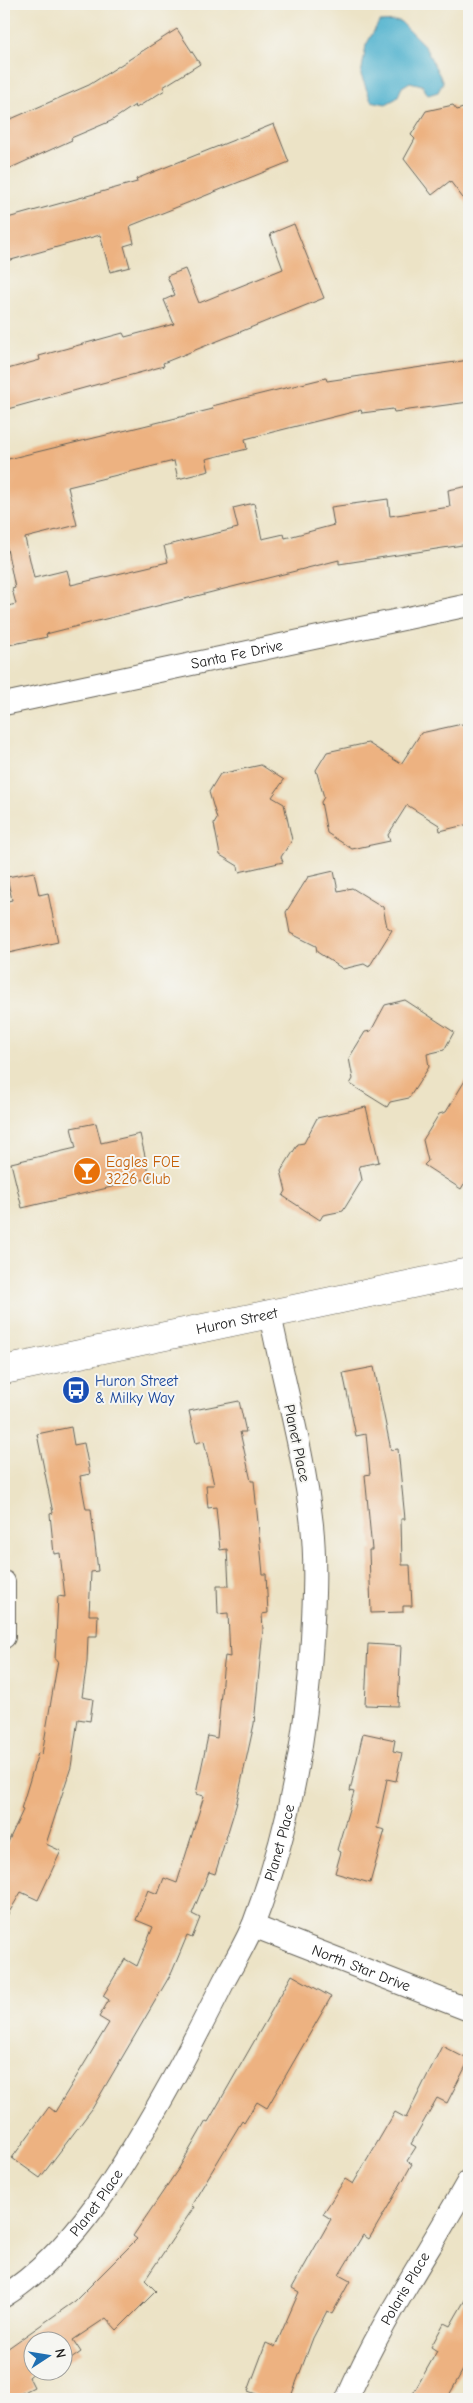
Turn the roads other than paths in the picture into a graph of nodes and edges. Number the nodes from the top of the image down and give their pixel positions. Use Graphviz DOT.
graph roads {
  1 [pos="469,605"];
  2 [pos="4,704"];
  3 [pos="469,1272"];
  4 [pos="270,1314"];
  5 [pos="4,1370"];
  6 [pos="4,1582"];
  7 [pos="4,1637"];
  8 [pos="253,1926"];
  9 [pos="469,2010"];
  10 [pos="469,2180"];
  11 [pos="4,2296"];
  12 [pos="346,2399"];
  1 -- 2 [label="street, Santa Fe Drive"];
  3 -- 4 [label="main road, Huron Street"];
  4 -- 5 [label="main road, Huron Street"];
  4 -- 8 [label="street, Planet Place"];
  6 -- 7 [label="street"];
  8 -- 9 [label="street, North Star Drive"];
  8 -- 11 [label="street, Planet Place"];
  10 -- 12 [label="street, Polaris Place"];
}
